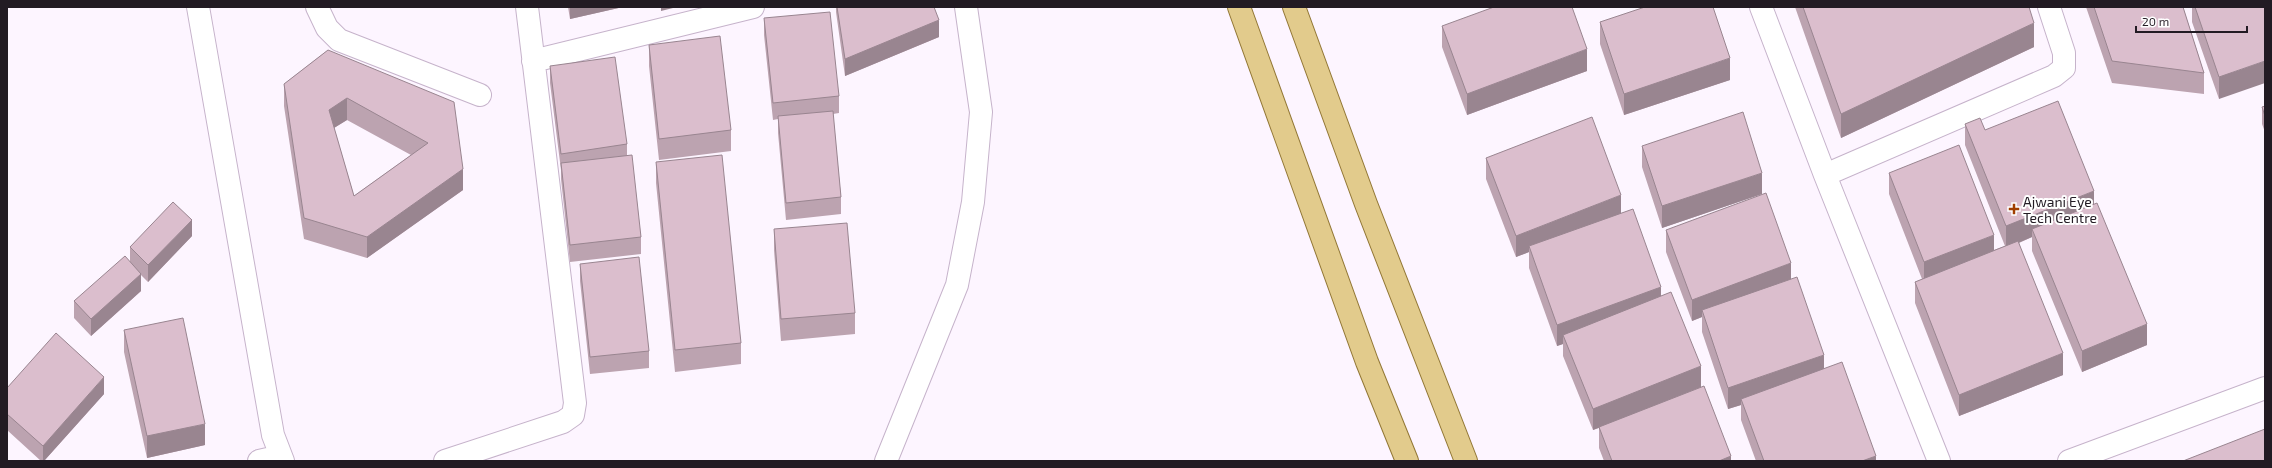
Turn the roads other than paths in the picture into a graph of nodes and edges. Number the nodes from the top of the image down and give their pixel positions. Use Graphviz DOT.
graph roads {
  1 [pos="198,7"];
  2 [pos="317,7"];
  3 [pos="527,7"];
  4 [pos="753,7"];
  5 [pos="966,7"];
  6 [pos="1239,7"];
  7 [pos="1294,7"];
  8 [pos="1761,7"];
  9 [pos="2049,7"];
  10 [pos="533,61"];
  11 [pos="480,95"];
  12 [pos="1825,174"];
  13 [pos="2265,388"];
  14 [pos="282,459"];
  15 [pos="259,461"];
  16 [pos="445,461"];
  17 [pos="886,461"];
  18 [pos="1407,461"];
  19 [pos="1466,461"];
  20 [pos="1939,461"];
  21 [pos="2070,461"];
  1 -- 14 [label="street"];
  2 -- 11 [label="street"];
  3 -- 10 [label="street"];
  4 -- 10 [label="street"];
  5 -- 17 [label="street"];
  6 -- 18 [label="main road"];
  7 -- 19 [label="main road"];
  8 -- 12 [label="street"];
  9 -- 12 [label="street"];
  10 -- 16 [label="street"];
  12 -- 20 [label="street"];
  13 -- 21 [label="street"];
  14 -- 15 [label="street"];
}
